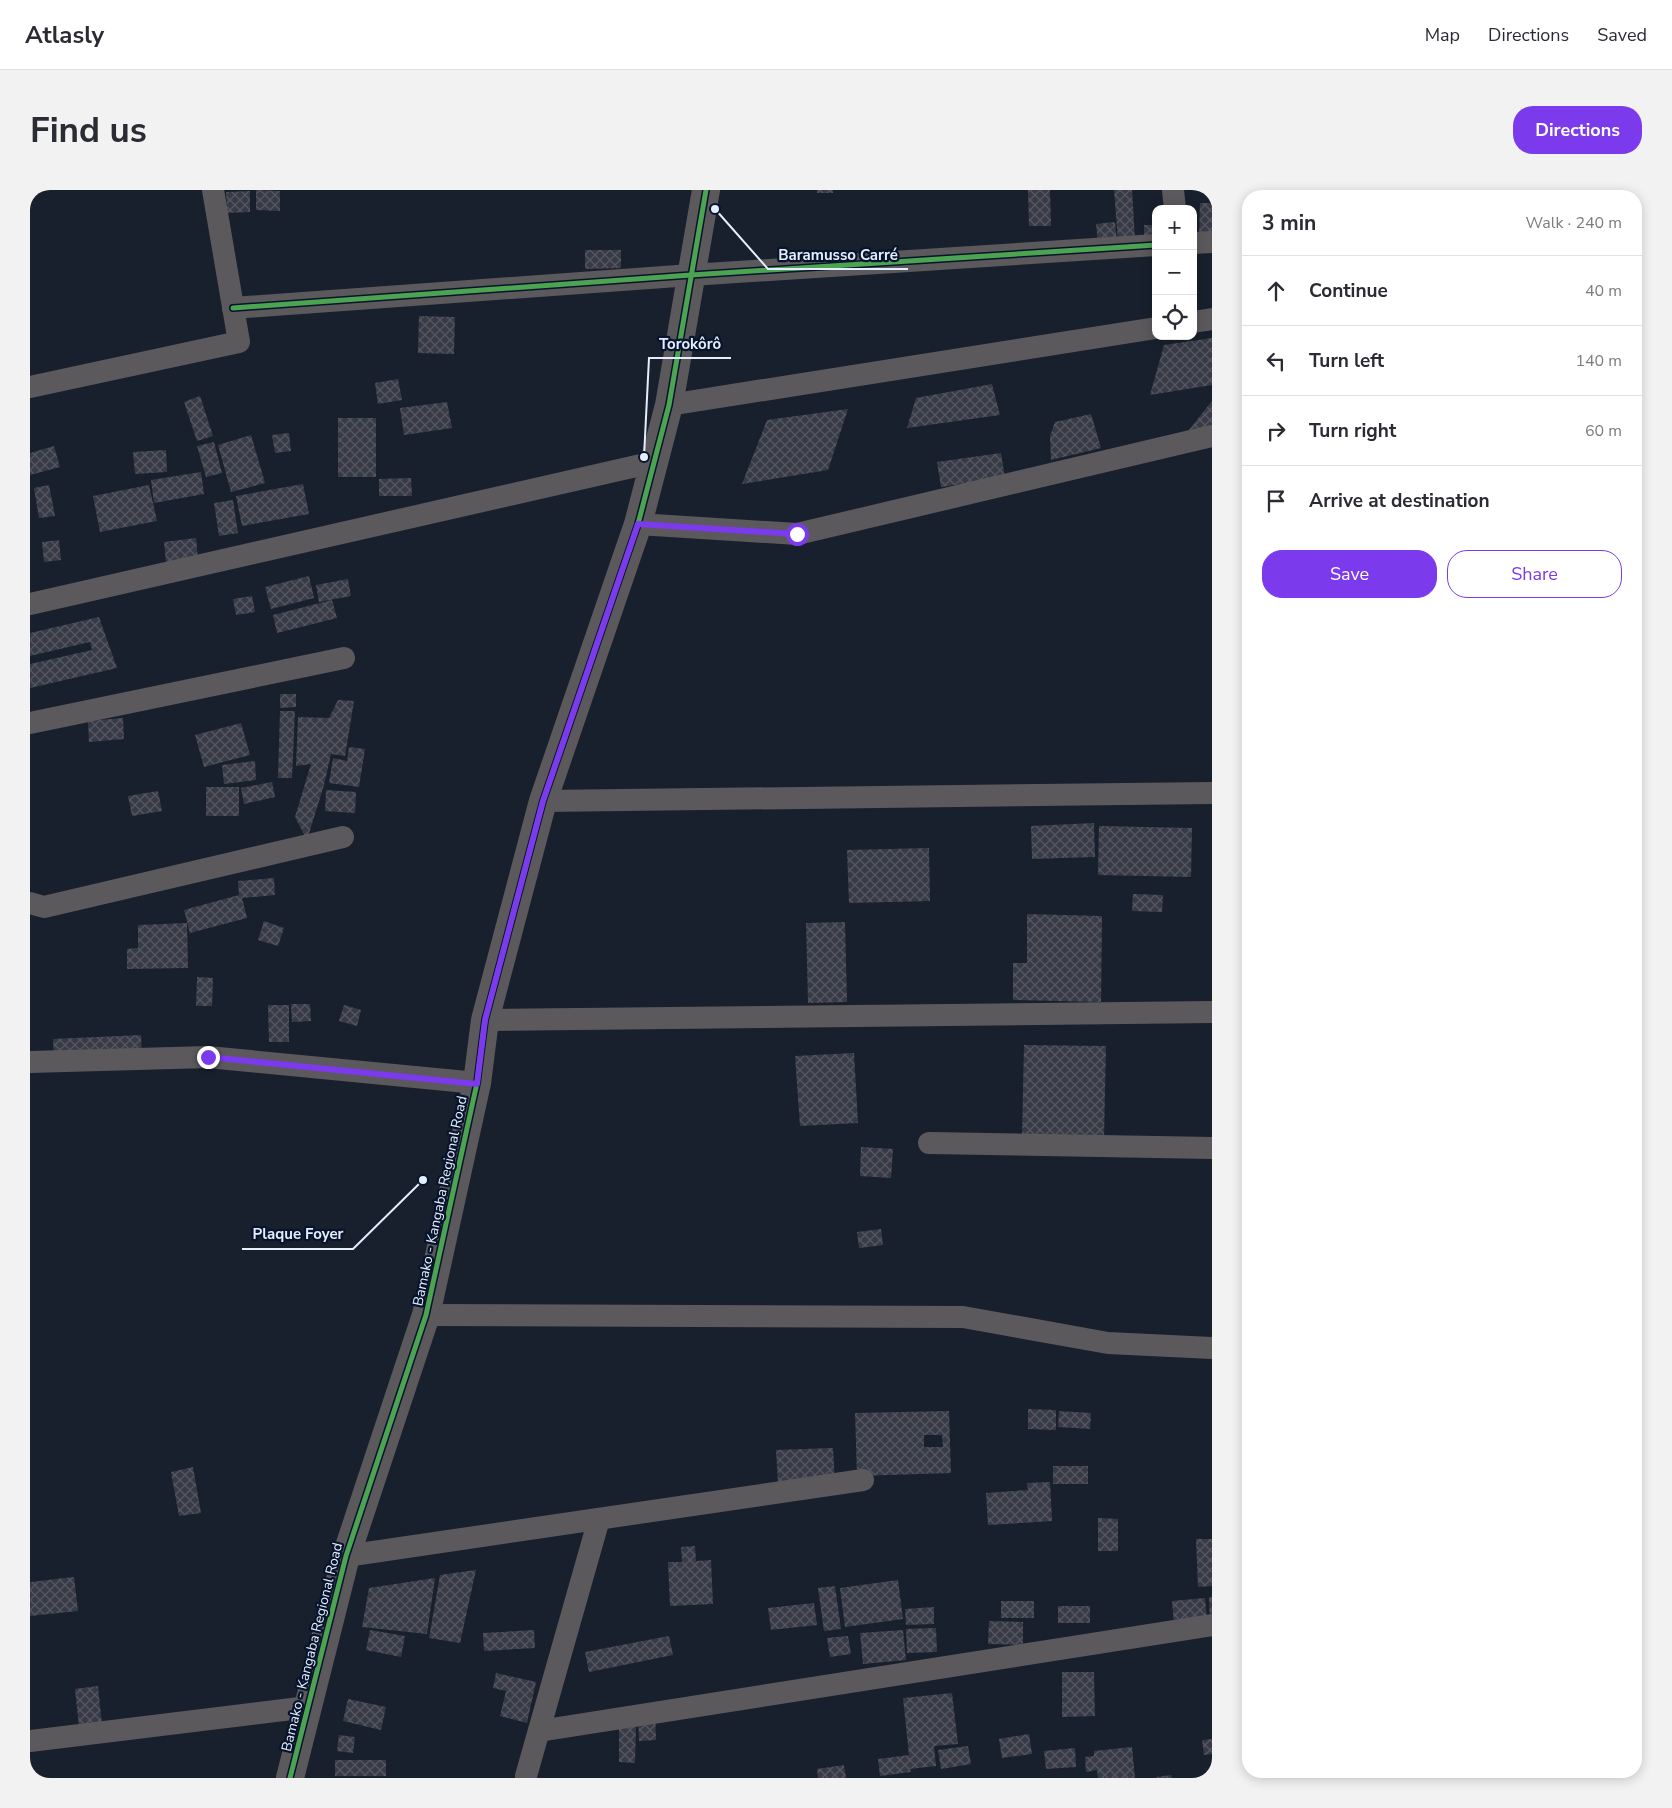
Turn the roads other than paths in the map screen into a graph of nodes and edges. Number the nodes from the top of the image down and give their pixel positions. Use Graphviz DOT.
graph roads {
  1 [pos="213,190"];
  2 [pos="706,190"];
  3 [pos="1173,190"];
  4 [pos="1175,205"];
  5 [pos="1212,242"];
  6 [pos="1197,243"];
  7 [pos="1152,245"];
  8 [pos="691,276"];
  9 [pos="233,308"];
  10 [pos="1212,319"];
  11 [pos="1197,321"];
  12 [pos="1152,329"];
  13 [pos="30,387"];
  14 [pos="669,405"];
  15 [pos="1212,436"];
  16 [pos="654,462"];
  17 [pos="638,524"];
  18 [pos="30,604"];
  19 [pos="344,658"];
  20 [pos="30,723"];
  21 [pos="1212,793"];
  22 [pos="543,801"];
  23 [pos="343,837"];
  24 [pos="30,903"];
  25 [pos="1212,1012"];
  26 [pos="485,1020"];
  27 [pos="30,1062"];
  28 [pos="477,1084"];
  29 [pos="928,1143"];
  30 [pos="1212,1148"];
  31 [pos="426,1315"];
  32 [pos="1212,1348"];
  33 [pos="863,1480"];
  34 [pos="600,1519"];
  35 [pos="346,1556"];
  36 [pos="1212,1625"];
  37 [pos="308,1707"];
  38 [pos="539,1731"];
  39 [pos="30,1741"];
  40 [pos="526,1776"];
  41 [pos="290,1778"];
  1 -- 9 [label="street"];
  2 -- 8 [label="street, Bamako - Kangaba Regional Road"];
  3 -- 4 [label="street"];
  5 -- 6 [label="street"];
  7 -- 8 [label="street"];
  8 -- 9 [label="street"];
  8 -- 14 [label="street, Bamako - Kangaba Regional Road"];
  9 -- 13 [label="street"];
  10 -- 11 [label="street"];
  12 -- 14 [label="street"];
  14 -- 16 [label="street, Bamako - Kangaba Regional Road"];
  15 -- 17 [label="street"];
  16 -- 17 [label="street, Bamako - Kangaba Regional Road"];
  16 -- 18 [label="street"];
  17 -- 22 [label="street, Bamako - Kangaba Regional Road"];
  19 -- 20 [label="street"];
  21 -- 22 [label="street"];
  22 -- 26 [label="street, Bamako - Kangaba Regional Road"];
  23 -- 24 [label="street"];
  25 -- 26 [label="street"];
  26 -- 28 [label="street, Bamako - Kangaba Regional Road"];
  27 -- 28 [label="street"];
  28 -- 31 [label="street, Bamako - Kangaba Regional Road"];
  29 -- 30 [label="street"];
  31 -- 32 [label="street"];
  31 -- 35 [label="street, Bamako - Kangaba Regional Road"];
  33 -- 34 [label="street"];
  34 -- 35 [label="street"];
  34 -- 38 [label="street"];
  35 -- 37 [label="street, Bamako - Kangaba Regional Road"];
  36 -- 38 [label="street"];
  37 -- 39 [label="street"];
  37 -- 41 [label="street, Bamako - Kangaba Regional Road"];
  38 -- 40 [label="street"];
}
